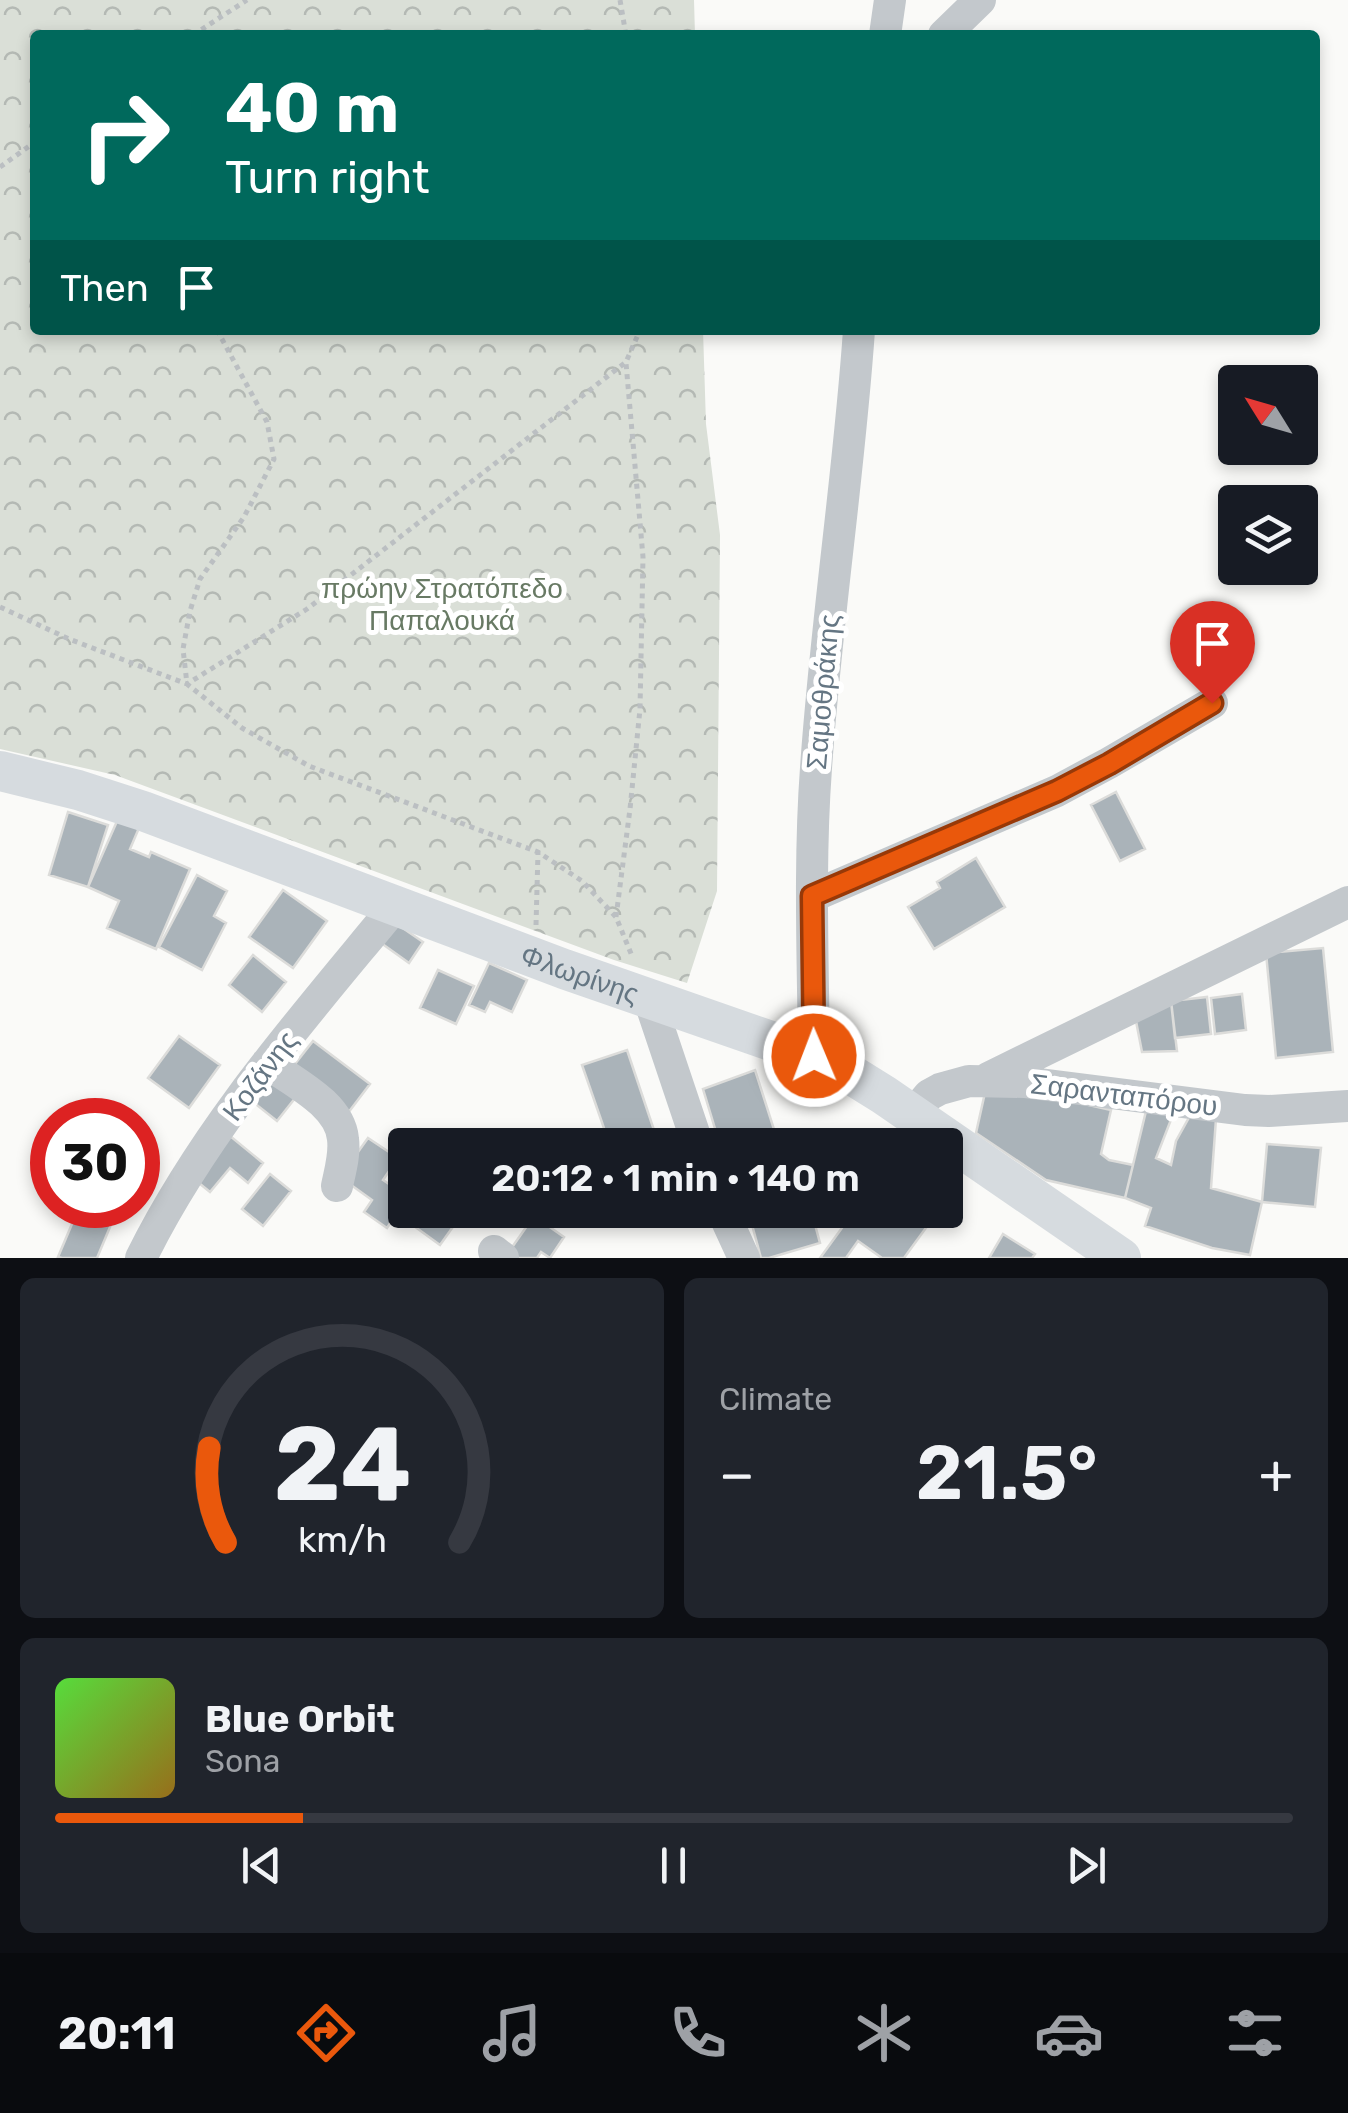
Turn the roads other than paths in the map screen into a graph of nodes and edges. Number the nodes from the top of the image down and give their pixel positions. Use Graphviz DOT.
graph roads {
  1 [pos="890,0"];
  2 [pos="980,0"];
  3 [pos="887,30"];
  4 [pos="949,30"];
  5 [pos="859,335"];
  6 [pos="1212,703"];
  7 [pos="0,771"];
  8 [pos="812,896"];
  9 [pos="1348,902"];
  10 [pos="396,905"];
  11 [pos="650,999"];
  12 [pos="814,1056"];
  13 [pos="267,1063"];
  14 [pos="981,1081"];
  15 [pos="1348,1106"];
  16 [pos="912,1115"];
  17 [pos="692,1128"];
  18 [pos="337,1186"];
  19 [pos="722,1228"];
  20 [pos="730,1228"];
  21 [pos="140,1258"];
  22 [pos="718,1258"];
  23 [pos="744,1258"];
  24 [pos="1120,1258"];
  1 -- 3 [label="street"];
  2 -- 4 [label="street"];
  5 -- 8 [label="street, Σαμοθράκης"];
  6 -- 8 [label="street"];
  7 -- 10 [label="main road, Φλωρίνης"];
  8 -- 12 [label="street, Σαμοθράκης"];
  9 -- 14 [label="street"];
  10 -- 11 [label="main road, Φλωρίνης"];
  10 -- 13 [label="street, Κοζάνης"];
  11 -- 12 [label="main road, Φλωρίνης"];
  11 -- 17 [label="street"];
  12 -- 16 [label="main road, Φλωρίνης"];
  13 -- 18 [label="street"];
  13 -- 21 [label="street, Κοζάνης"];
  14 -- 15 [label="street, Σαρανταπόρου"];
  14 -- 16 [label="street, Σαρανταπόρου"];
  16 -- 24 [label="main road, Φλωρίνης"];
  19 -- 22 [label="street"];
  20 -- 23 [label="street"];
}
